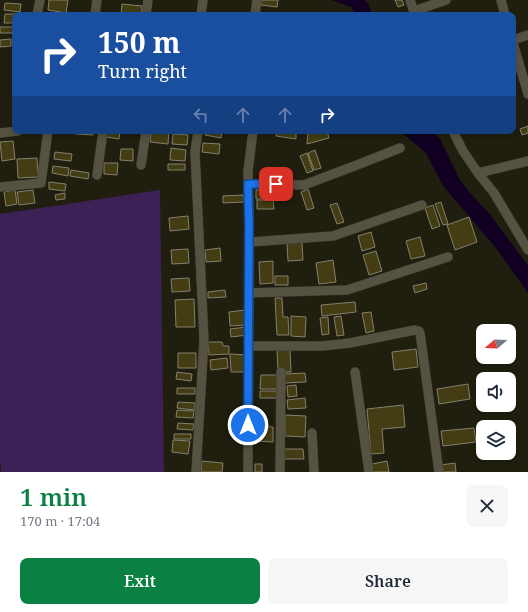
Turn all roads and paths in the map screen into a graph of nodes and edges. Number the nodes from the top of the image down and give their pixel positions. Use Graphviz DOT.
graph roads {
  1 [pos="40,0"];
  2 [pos="97,0"];
  3 [pos="148,0"];
  4 [pos="203,0"];
  5 [pos="257,0"];
  6 [pos="410,0"];
  7 [pos="446,0"];
  8 [pos="500,0"];
  9 [pos="38,12"];
  10 [pos="95,12"];
  11 [pos="146,12"];
  12 [pos="201,12"];
  13 [pos="255,12"];
  14 [pos="415,12"];
  15 [pos="417,12"];
  16 [pos="504,12"];
  17 [pos="528,35"];
  18 [pos="516,39"];
  19 [pos="516,53"];
  20 [pos="528,94"];
  21 [pos="12,132"];
  22 [pos="0,133"];
  23 [pos="48,134"];
  24 [pos="103,134"];
  25 [pos="146,134"];
  26 [pos="198,134"];
  27 [pos="253,134"];
  28 [pos="454,134"];
  29 [pos="400,148"];
  30 [pos="528,162"];
  31 [pos="141,165"];
  32 [pos="478,173"];
  33 [pos="98,175"];
  34 [pos="248,184"];
  35 [pos="0,187"];
  36 [pos="422,205"];
  37 [pos="249,242"];
  38 [pos="528,250"];
  39 [pos="448,257"];
  40 [pos="249,293"];
  41 [pos="249,346"];
  42 [pos="281,372"];
  43 [pos="355,372"];
  44 [pos="312,433"];
  45 [pos="196,472"];
  46 [pos="248,472"];
  47 [pos="280,472"];
  48 [pos="314,472"];
  49 [pos="369,472"];
  50 [pos="439,472"];
  1 -- 9 [label="street"];
  2 -- 10 [label="street"];
  3 -- 11 [label="street"];
  4 -- 12 [label="street"];
  5 -- 13 [label="street"];
  6 -- 14 [label="street"];
  7 -- 15 [label="street"];
  8 -- 16 [label="street"];
  17 -- 18 [label="street"];
  19 -- 20 [label="street"];
  21 -- 22 [label="street"];
  23 -- 35 [label="street"];
  24 -- 33 [label="street"];
  25 -- 31 [label="street"];
  26 -- 45 [label="street"];
  27 -- 34 [label="street"];
  28 -- 32 [label="street"];
  29 -- 34 [label="street"];
  30 -- 32 [label="street"];
  32 -- 38 [label="street"];
  34 -- 37 [label="street"];
  36 -- 37 [label="street"];
  37 -- 40 [label="street"];
  39 -- 40 [label="street"];
  40 -- 41 [label="street"];
  41 -- 46 [label="street"];
  41 -- 50 [label="street"];
  42 -- 47 [label="street"];
  43 -- 49 [label="street"];
  44 -- 48 [label="street"];
}
